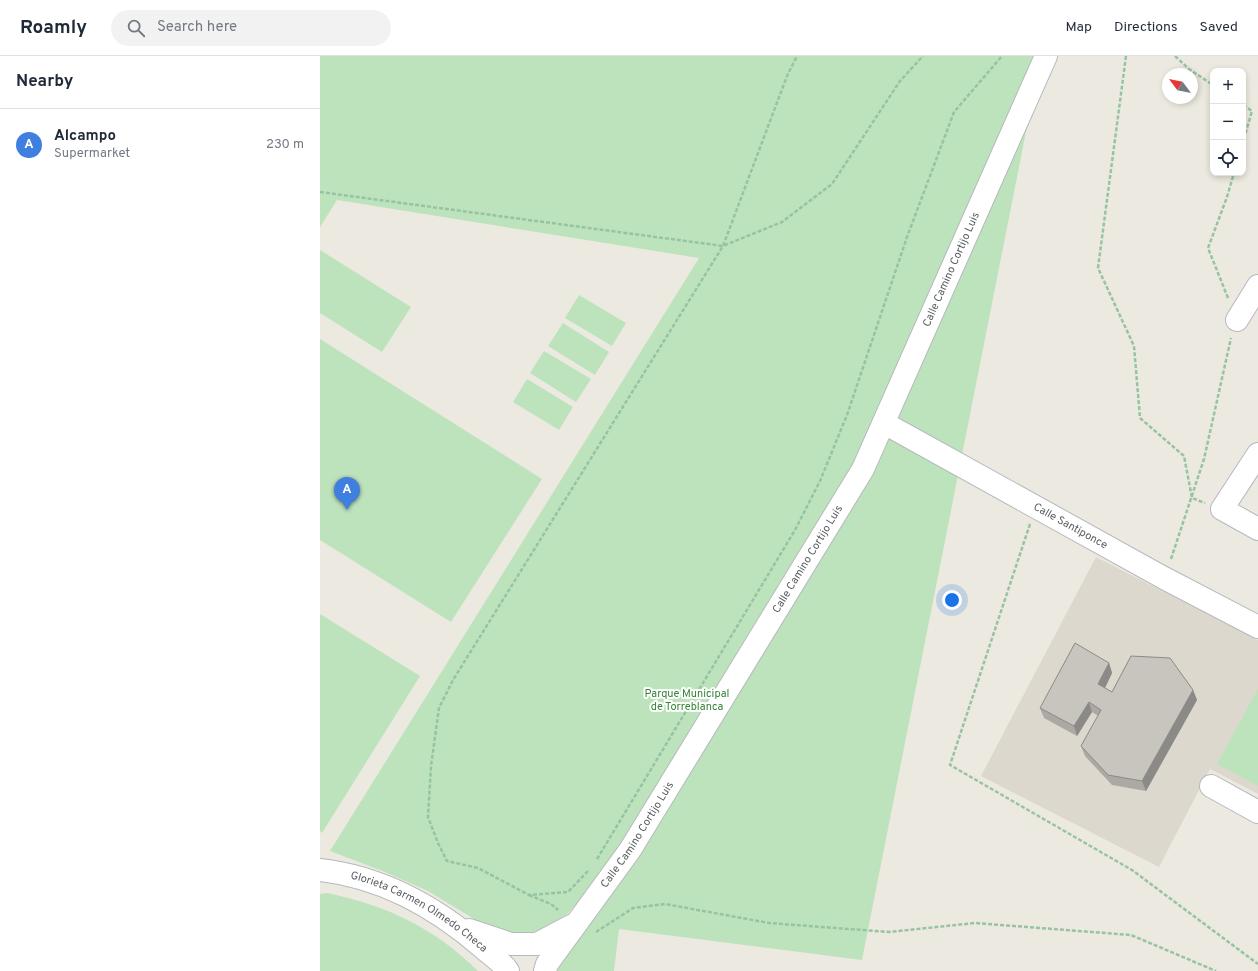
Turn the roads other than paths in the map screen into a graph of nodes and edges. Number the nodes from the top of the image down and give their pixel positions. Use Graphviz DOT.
graph roads {
  1 [pos="1046,56"];
  2 [pos="1258,286"];
  3 [pos="1237,320"];
  4 [pos="884,423"];
  5 [pos="1258,454"];
  6 [pos="1258,529"];
  7 [pos="1258,626"];
  8 [pos="1212,786"];
  9 [pos="1258,812"];
  10 [pos="320,870"];
  11 [pos="574,925"];
  12 [pos="458,926"];
  13 [pos="508,971"];
  14 [pos="545,971"];
  1 -- 4 [label="street, Calle Camino Cortijo Luis"];
  2 -- 3 [label="street"];
  4 -- 7 [label="street, Calle Santiponce"];
  4 -- 11 [label="street, Calle Camino Cortijo Luis"];
  5 -- 6 [label="street"];
  8 -- 9 [label="street"];
  10 -- 12 [label="street, Glorieta Carmen Olmedo Checa"];
  11 -- 12 [label="street, Calle Camino Cortijo Luis"];
  11 -- 14 [label="street"];
  12 -- 13 [label="street, Glorieta Carmen Olmedo Checa"];
}
